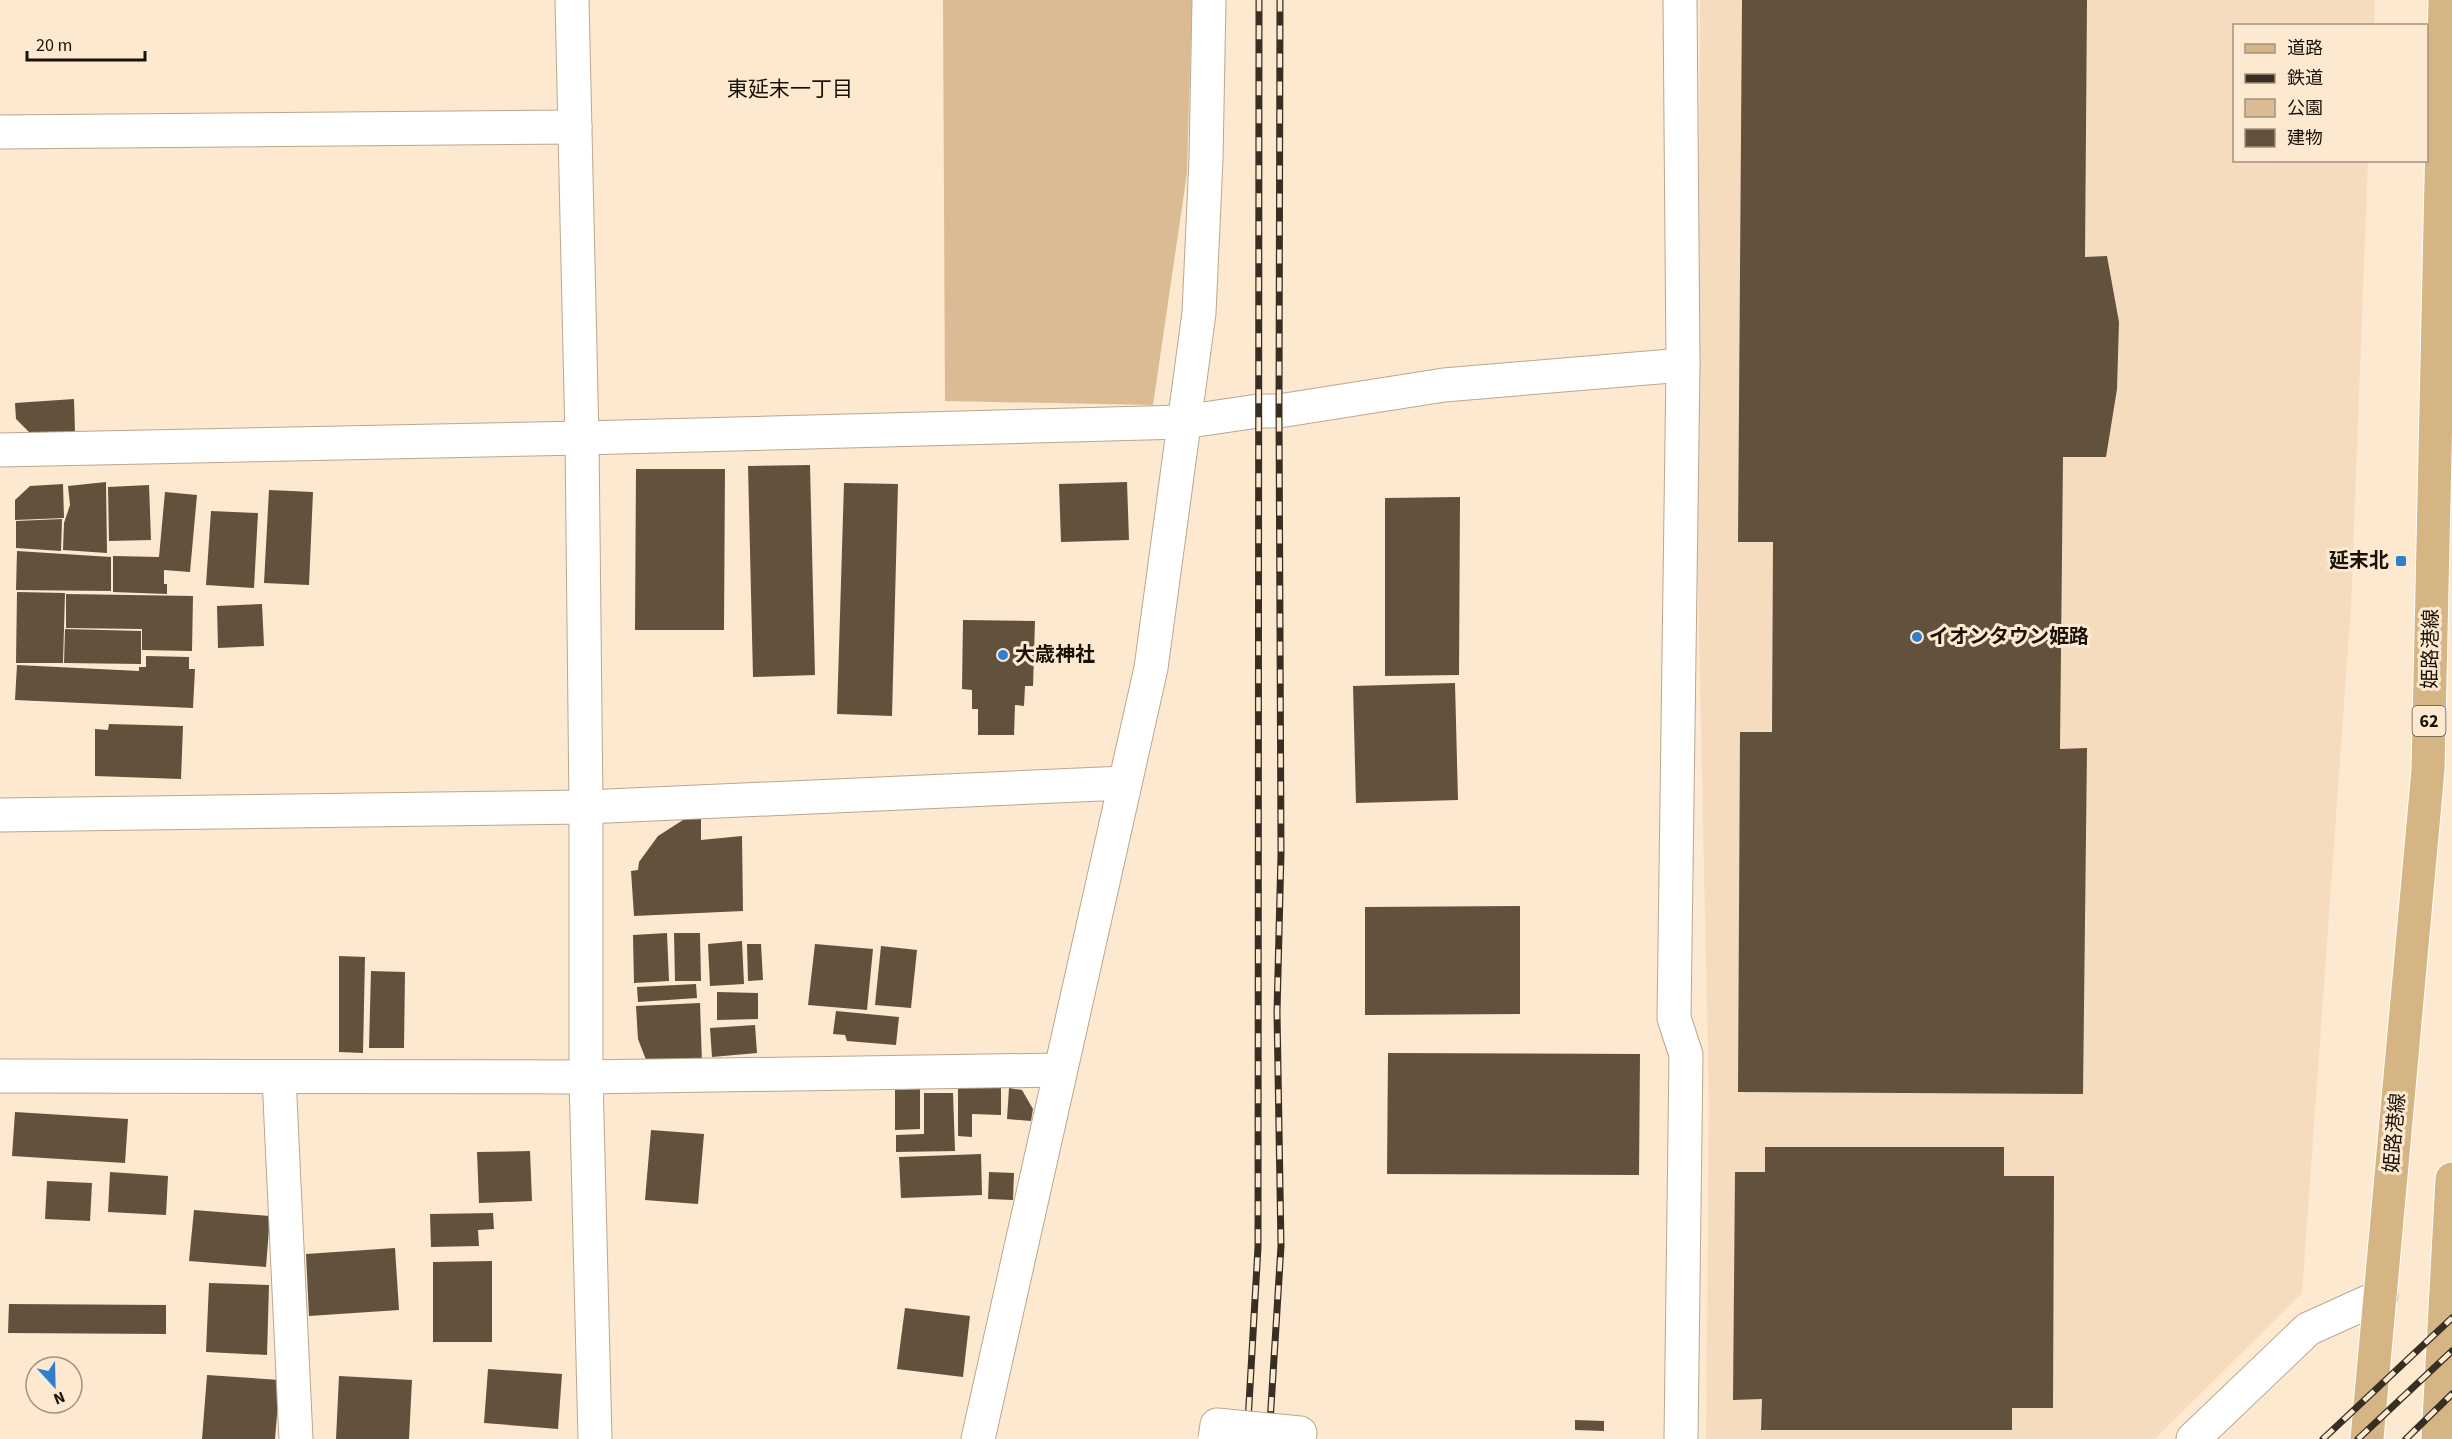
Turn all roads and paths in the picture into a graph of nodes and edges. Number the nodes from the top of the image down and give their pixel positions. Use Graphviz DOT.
graph roads {
  1 [pos="572,0"];
  2 [pos="1209,0"];
  3 [pos="1680,0"];
  4 [pos="2445,0"];
  5 [pos="575,126"];
  6 [pos="0,132"];
  7 [pos="1683,365"];
  8 [pos="1182,422"];
  9 [pos="582,438"];
  10 [pos="0,450"];
  11 [pos="1124,783"];
  12 [pos="586,807"];
  13 [pos="0,815"];
  14 [pos="1059,1070"];
  15 [pos="0,1076"];
  16 [pos="279,1077"];
  17 [pos="586,1077"];
  18 [pos="2452,1179"];
  19 [pos="2381,1296"];
  20 [pos="296,1439"];
  21 [pos="595,1439"];
  22 [pos="978,1439"];
  23 [pos="1215,1439"];
  24 [pos="1299,1439"];
  25 [pos="1681,1439"];
  26 [pos="2193,1439"];
  27 [pos="2367,1439"];
  28 [pos="2438,1439"];
  1 -- 5 [label="street"];
  2 -- 8 [label="street"];
  3 -- 7 [label="street"];
  4 -- 19 [label="main road, 姫路港線 / 62"];
  5 -- 6 [label="street"];
  5 -- 9 [label="street"];
  7 -- 8 [label="street"];
  7 -- 25 [label="street"];
  8 -- 9 [label="street"];
  8 -- 11 [label="street"];
  9 -- 10 [label="street"];
  9 -- 12 [label="street"];
  11 -- 12 [label="street"];
  11 -- 14 [label="street"];
  12 -- 13 [label="street"];
  12 -- 17 [label="street"];
  14 -- 17 [label="street"];
  14 -- 22 [label="street"];
  15 -- 16 [label="street"];
  16 -- 17 [label="street"];
  16 -- 20 [label="street"];
  17 -- 21 [label="street"];
  18 -- 28 [label="main road"];
  19 -- 26 [label="street"];
  19 -- 27 [label="main road, 姫路港線 / 62"];
  23 -- 24 [label="street, bridge"];
}
